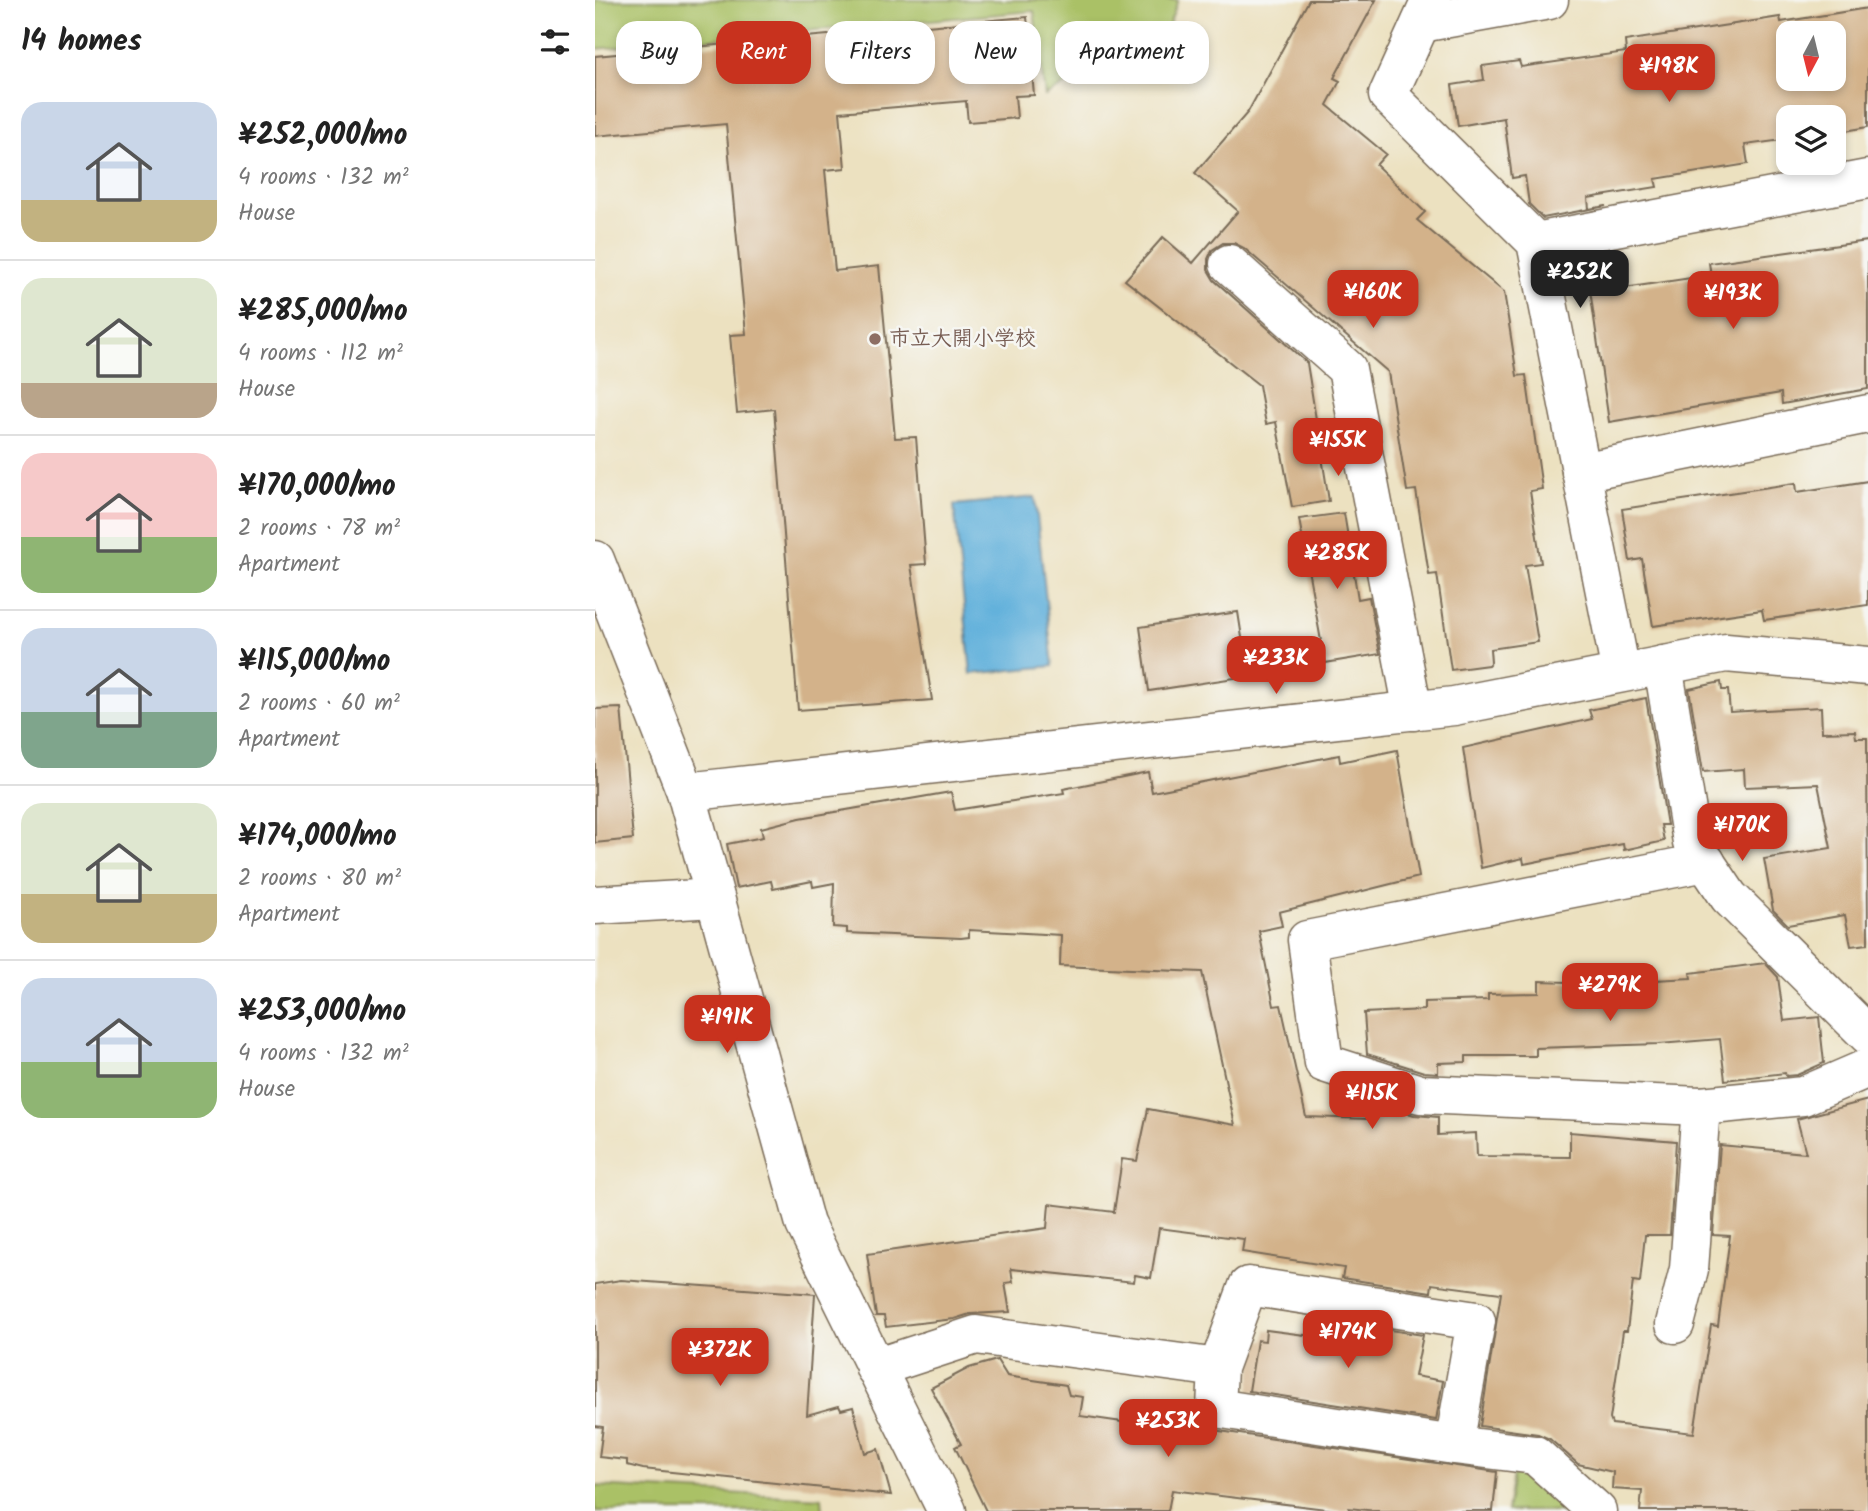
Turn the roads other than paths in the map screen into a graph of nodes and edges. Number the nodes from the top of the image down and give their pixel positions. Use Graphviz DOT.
graph roads {
  1 [pos="1549,0"];
  2 [pos="1426,12"];
  3 [pos="1868,179"];
  4 [pos="1536,242"];
  5 [pos="1229,264"];
  6 [pos="1868,414"];
  7 [pos="1581,471"];
  8 [pos="595,560"];
  9 [pos="1663,665"];
  10 [pos="1868,666"];
  11 [pos="1621,673"];
  12 [pos="1413,711"];
  13 [pos="686,792"];
  14 [pos="1706,862"];
  15 [pos="715,898"];
  16 [pos="595,905"];
  17 [pos="1865,1028"];
  18 [pos="1868,1068"];
  19 [pos="1701,1106"];
  20 [pos="1675,1324"];
  21 [pos="875,1368"];
  22 [pos="1218,1368"];
  23 [pos="1454,1445"];
  24 [pos="947,1511"];
  25 [pos="1597,1511"];
  1 -- 2 [label="street"];
  2 -- 4 [label="street"];
  3 -- 4 [label="street"];
  4 -- 7 [label="street"];
  5 -- 12 [label="street"];
  6 -- 7 [label="street"];
  7 -- 11 [label="street"];
  8 -- 13 [label="street"];
  9 -- 10 [label="street"];
  9 -- 11 [label="street"];
  9 -- 14 [label="street"];
  11 -- 12 [label="street"];
  12 -- 13 [label="street"];
  13 -- 15 [label="street"];
  14 -- 17 [label="street"];
  14 -- 19 [label="street"];
  15 -- 16 [label="street"];
  15 -- 21 [label="street"];
  18 -- 19 [label="street"];
  19 -- 20 [label="street"];
  21 -- 22 [label="street"];
  21 -- 24 [label="street"];
  22 -- 23 [label="street"];
  22 -- 23 [label="street"];
  23 -- 25 [label="street"];
}
